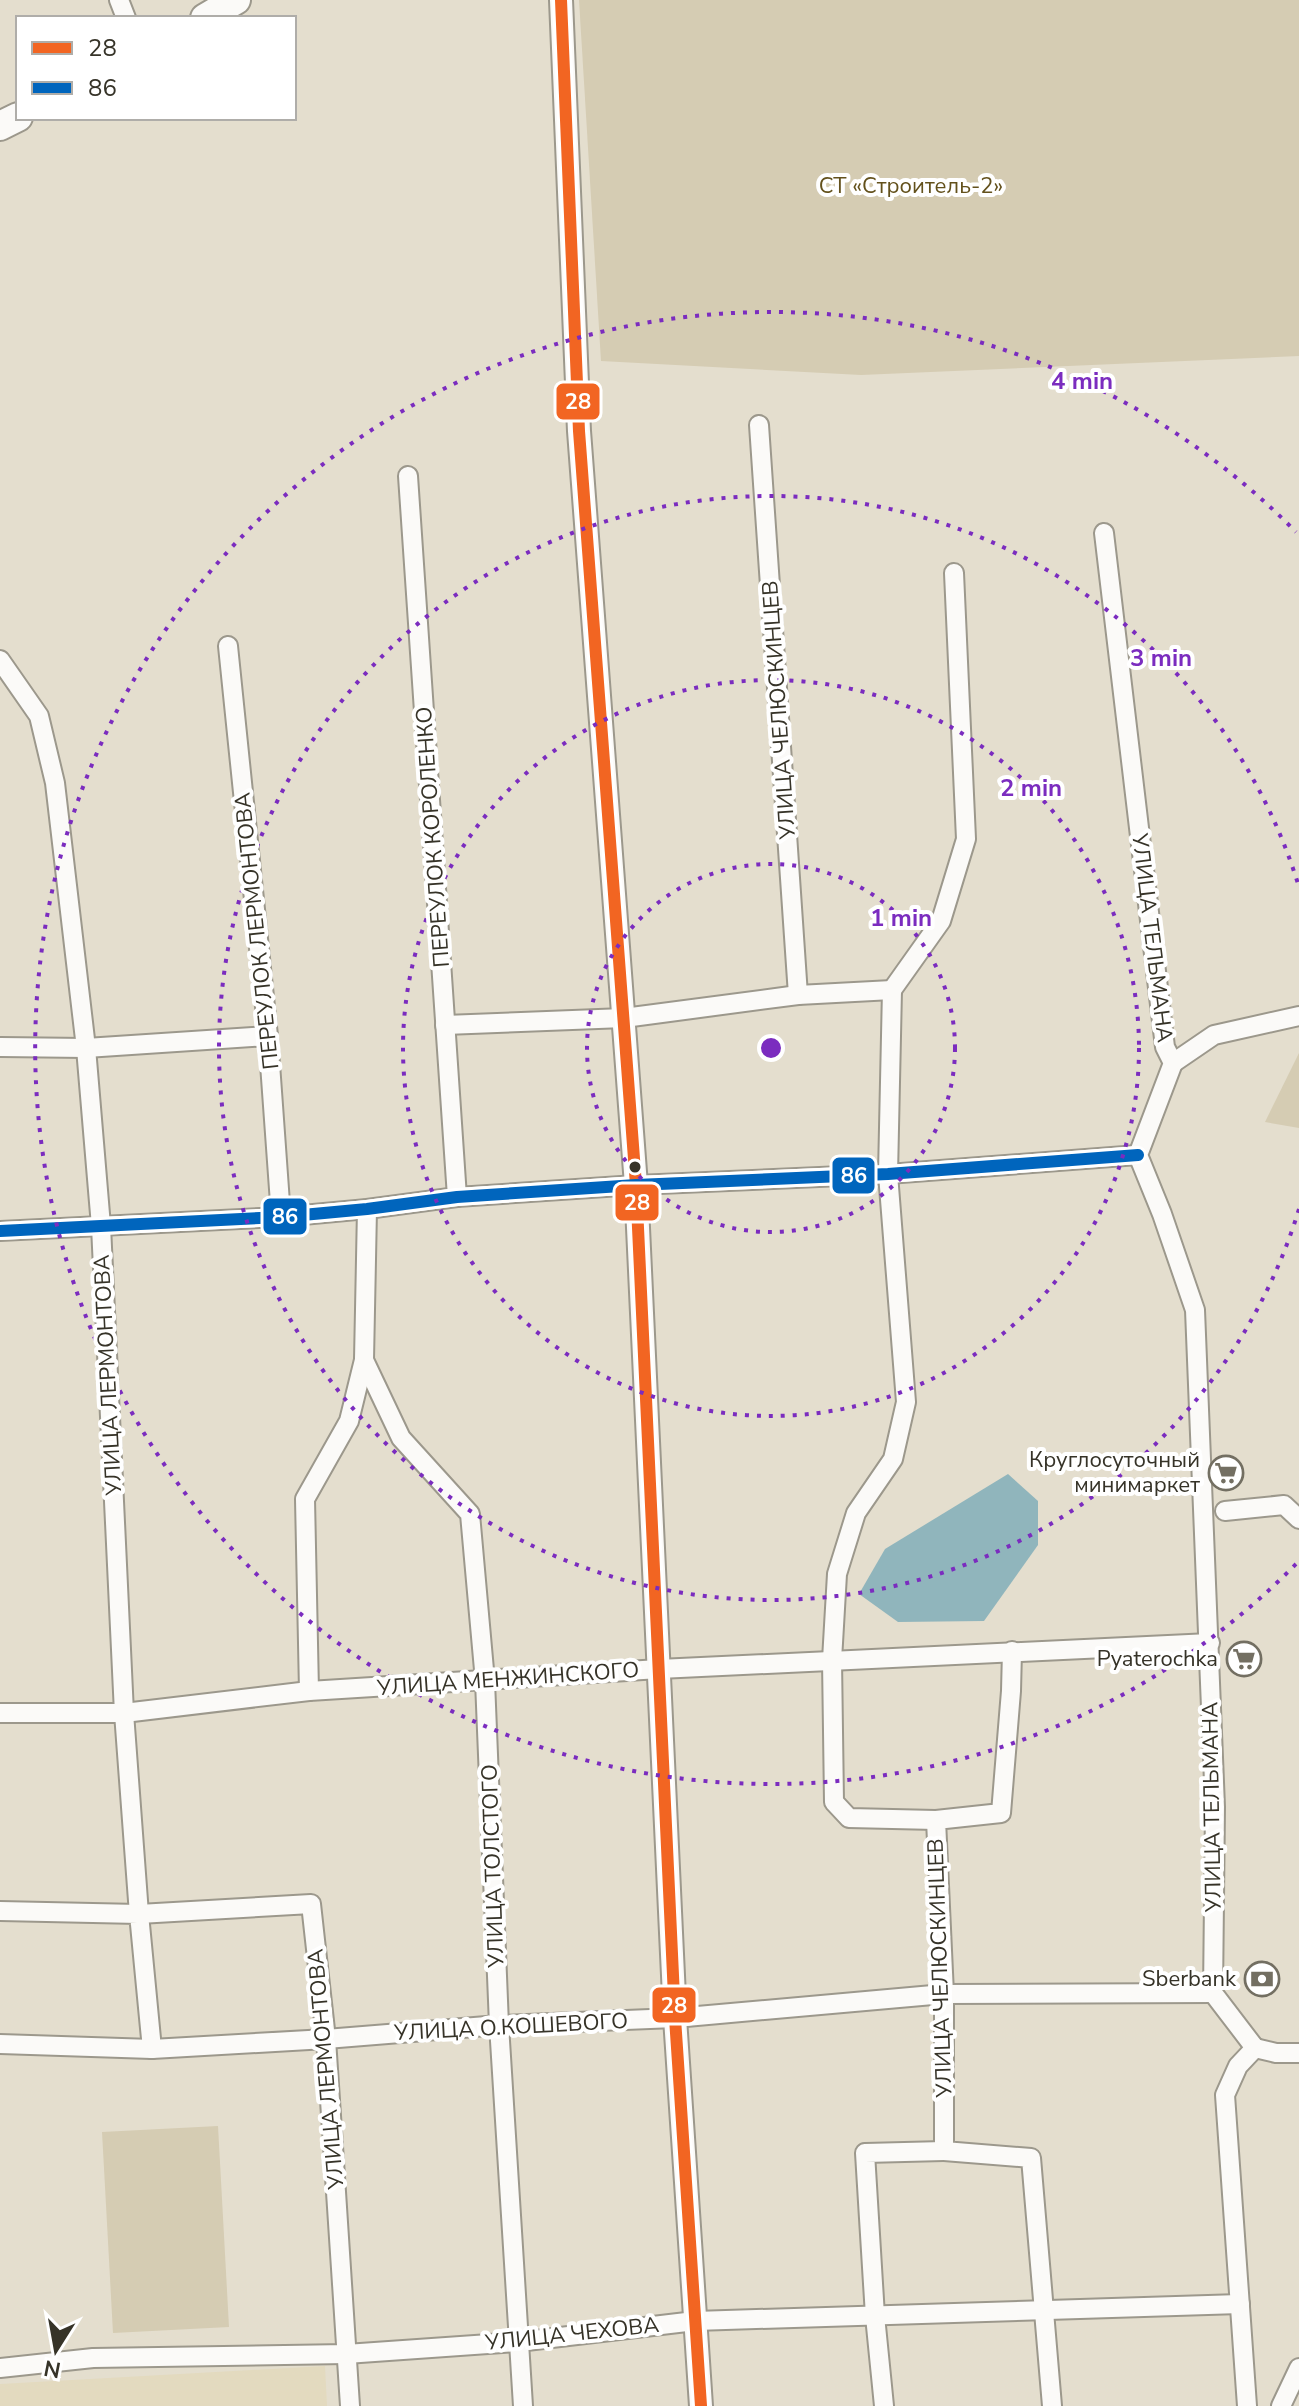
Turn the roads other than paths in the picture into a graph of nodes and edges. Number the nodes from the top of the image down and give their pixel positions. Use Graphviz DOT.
graph roads {
  1 [pos="236,0"];
  2 [pos="561,0"];
  3 [pos="208,16"];
  4 [pos="759,425"];
  5 [pos="408,476"];
  6 [pos="1104,533"];
  7 [pos="954,573"];
  8 [pos="228,646"];
  9 [pos="0,660"];
  10 [pos="892,990"];
  11 [pos="798,995"];
  12 [pos="1299,1016"];
  13 [pos="624,1018"];
  14 [pos="445,1025"];
  15 [pos="268,1036"];
  16 [pos="0,1047"];
  17 [pos="86,1048"];
  18 [pos="1173,1063"];
  19 [pos="1138,1155"];
  20 [pos="888,1174"];
  21 [pos="636,1185"];
  22 [pos="457,1197"];
  23 [pos="367,1209"];
  24 [pos="281,1217"];
  25 [pos="101,1226"];
  26 [pos="0,1231"];
  27 [pos="364,1360"];
  28 [pos="1225,1511"];
  29 [pos="1299,1519"];
  30 [pos="1210,1643"];
  31 [pos="1012,1651"];
  32 [pos="832,1660"];
  33 [pos="659,1669"];
  34 [pos="485,1681"];
  35 [pos="309,1691"];
  36 [pos="0,1713"];
  37 [pos="124,1713"];
  38 [pos="936,1820"];
  39 [pos="0,1911"];
  40 [pos="139,1914"];
  41 [pos="1213,1993"];
  42 [pos="944,1994"];
  43 [pos="675,2018"];
  44 [pos="499,2025"];
  45 [pos="326,2039"];
  46 [pos="0,2044"];
  47 [pos="1255,2048"];
  48 [pos="152,2049"];
  49 [pos="1299,2053"];
  50 [pos="944,2151"];
  51 [pos="1240,2304"];
  52 [pos="1043,2310"];
  53 [pos="875,2316"];
  54 [pos="695,2321"];
  55 [pos="518,2342"];
  56 [pos="346,2354"];
  57 [pos="0,2368"];
  58 [pos="1299,2368"];
  59 [pos="350,2406"];
  60 [pos="523,2406"];
  61 [pos="701,2406"];
  62 [pos="884,2406"];
  63 [pos="1052,2406"];
  64 [pos="1247,2406"];
  65 [pos="1281,2406"];
  1 -- 3 [label="main road"];
  2 -- 13 [label="street"];
  4 -- 11 [label="street, УЛИЦА ЧЕЛЮСКИНЦЕВ"];
  5 -- 14 [label="street, ПЕРЕУЛОК КОРОЛЕНКО"];
  6 -- 18 [label="street, УЛИЦА ТЕЛЬМАНА"];
  7 -- 10 [label="street"];
  8 -- 15 [label="street, ПЕРЕУЛОК ЛЕРМОНТОВА"];
  9 -- 17 [label="street, УЛИЦА ЛЕРМОНТОВА"];
  10 -- 11 [label="street"];
  10 -- 20 [label="street"];
  11 -- 13 [label="street"];
  12 -- 18 [label="street"];
  13 -- 14 [label="street"];
  13 -- 21 [label="street"];
  14 -- 22 [label="street, ПЕРЕУЛОК КОРОЛЕНКО"];
  15 -- 17 [label="street"];
  15 -- 24 [label="street, ПЕРЕУЛОК ЛЕРМОНТОВА"];
  16 -- 17 [label="street"];
  17 -- 25 [label="street, УЛИЦА ЛЕРМОНТОВА"];
  18 -- 19 [label="street, УЛИЦА ТЕЛЬМАНА"];
  19 -- 20 [label="street"];
  19 -- 30 [label="street, УЛИЦА ТЕЛЬМАНА"];
  20 -- 21 [label="street"];
  20 -- 32 [label="street"];
  21 -- 22 [label="street"];
  21 -- 33 [label="street"];
  22 -- 23 [label="street"];
  23 -- 24 [label="street"];
  23 -- 27 [label="street, УЛИЦА ТОЛСТОГО"];
  24 -- 25 [label="street"];
  25 -- 26 [label="street"];
  25 -- 37 [label="street, УЛИЦА ЛЕРМОНТОВА"];
  27 -- 34 [label="street, УЛИЦА ТОЛСТОГО"];
  27 -- 35 [label="street, УЛИЦА ТОЛСТОГО"];
  28 -- 29 [label="street"];
  30 -- 31 [label="street, УЛИЦА МЕНЖИНСКОГО"];
  30 -- 41 [label="street, УЛИЦА ТЕЛЬМАНА"];
  31 -- 32 [label="street, УЛИЦА МЕНЖИНСКОГО"];
  31 -- 38 [label="street, УЛИЦА ЧЕЛЮСКИНЦЕВ"];
  32 -- 33 [label="street, УЛИЦА МЕНЖИНСКОГО"];
  32 -- 38 [label="street"];
  33 -- 34 [label="street, УЛИЦА МЕНЖИНСКОГО"];
  33 -- 43 [label="street"];
  34 -- 35 [label="street, УЛИЦА МЕНЖИНСКОГО"];
  34 -- 44 [label="street, УЛИЦА ТОЛСТОГО"];
  35 -- 37 [label="street, УЛИЦА МЕНЖИНСКОГО"];
  36 -- 37 [label="street, УЛИЦА МЕНЖИНСКОГО"];
  37 -- 40 [label="street, УЛИЦА ЛЕРМОНТОВА"];
  38 -- 42 [label="street, УЛИЦА ЧЕЛЮСКИНЦЕВ"];
  39 -- 40 [label="street, УЛИЦА ЛЕРМОНТОВА"];
  40 -- 45 [label="street, УЛИЦА ЛЕРМОНТОВА"];
  40 -- 48 [label="street, УЛИЦА ЛЕРМОНТОВА"];
  41 -- 42 [label="street, УЛИЦА О.КОШЕВОГО"];
  41 -- 47 [label="street"];
  42 -- 43 [label="street, УЛИЦА О.КОШЕВОГО"];
  42 -- 50 [label="street, УЛИЦА ЧЕЛЮСКИНЦЕВ"];
  43 -- 44 [label="street, УЛИЦА О.КОШЕВОГО"];
  43 -- 54 [label="street"];
  44 -- 45 [label="street, УЛИЦА О.КОШЕВОГО"];
  44 -- 55 [label="street, УЛИЦА ТОЛСТОГО"];
  45 -- 48 [label="street, УЛИЦА О.КОШЕВОГО"];
  45 -- 56 [label="street, УЛИЦА ЛЕРМОНТОВА"];
  46 -- 48 [label="street, УЛИЦА О.КОШЕВОГО"];
  47 -- 49 [label="street"];
  47 -- 51 [label="street"];
  50 -- 52 [label="street"];
  50 -- 53 [label="street"];
  51 -- 52 [label="street, УЛИЦА ЧЕХОВА"];
  51 -- 64 [label="street"];
  52 -- 53 [label="street, УЛИЦА ЧЕХОВА"];
  52 -- 63 [label="street"];
  53 -- 54 [label="street, УЛИЦА ЧЕХОВА"];
  53 -- 62 [label="street"];
  54 -- 55 [label="street, УЛИЦА ЧЕХОВА"];
  54 -- 61 [label="street"];
  55 -- 56 [label="street, УЛИЦА ЧЕХОВА"];
  55 -- 60 [label="street, УЛИЦА ТОЛСТОГО"];
  56 -- 57 [label="street, УЛИЦА ЧЕХОВА"];
  56 -- 59 [label="street, УЛИЦА ЛЕРМОНТОВА"];
  58 -- 65 [label="street"];
}
